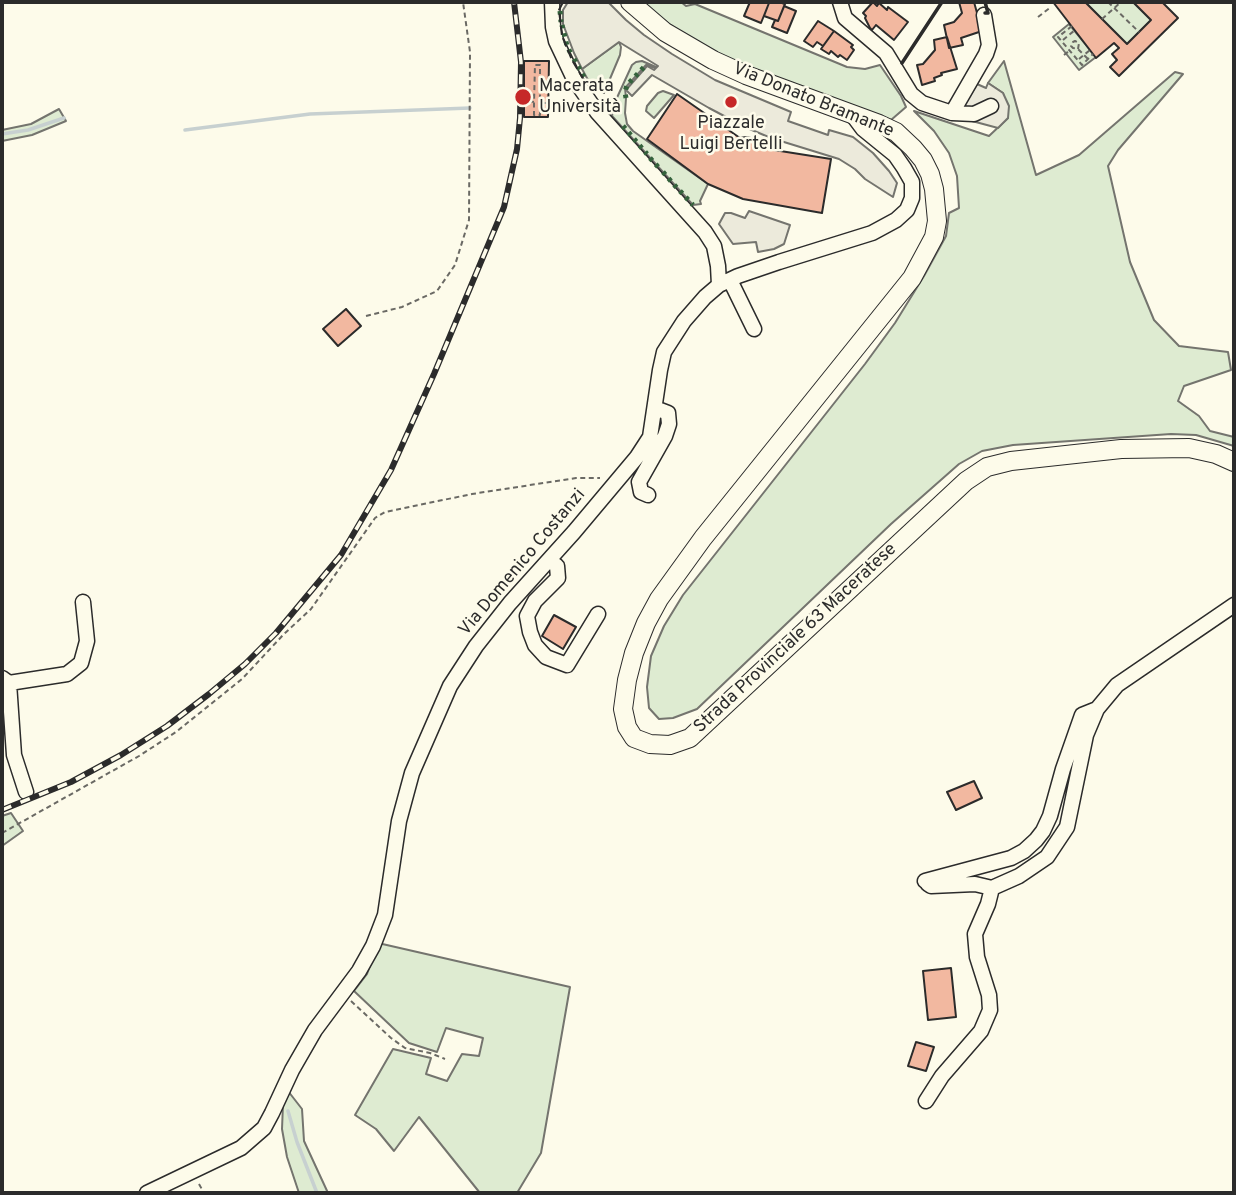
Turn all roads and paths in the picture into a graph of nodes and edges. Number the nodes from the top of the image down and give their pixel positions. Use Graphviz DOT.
graph roads {
  1 [pos="463,2"];
  2 [pos="552,2"];
  3 [pos="630,2"];
  4 [pos="840,2"];
  5 [pos="1108,2"];
  6 [pos="1121,2"];
  7 [pos="1051,7"];
  8 [pos="1115,8"];
  9 [pos="984,15"];
  10 [pos="1038,17"];
  11 [pos="1102,19"];
  12 [pos="1072,26"];
  13 [pos="1075,30"];
  14 [pos="1064,32"];
  15 [pos="1139,33"];
  16 [pos="1068,36"];
  17 [pos="1083,40"];
  18 [pos="1062,41"];
  19 [pos="1073,42"];
  20 [pos="1079,43"];
  21 [pos="1078,49"];
  22 [pos="1071,50"];
  23 [pos="1090,50"];
  24 [pos="1093,54"];
  25 [pos="1064,55"];
  26 [pos="1084,55"];
  27 [pos="1088,59"];
  28 [pos="1078,60"];
  29 [pos="584,93"];
  30 [pos="529,102"];
  31 [pos="534,102"];
  32 [pos="540,103"];
  33 [pos="990,106"];
  34 [pos="851,113"];
  35 [pos="953,113"];
  36 [pos="912,278"];
  37 [pos="725,283"];
  38 [pos="366,316"];
  39 [pos="754,329"];
  40 [pos="655,408"];
  41 [pos="1234,462"];
  42 [pos="619,478"];
  43 [pos="648,495"];
  44 [pos="549,560"];
  45 [pos="83,602"];
  46 [pos="1234,605"];
  47 [pos="598,614"];
  48 [pos="6,680"];
  49 [pos="1097,709"];
  50 [pos="26,792"];
  51 [pos="2,833"];
  52 [pos="992,888"];
  53 [pos="343,994"];
  54 [pos="445,1059"];
  55 [pos="926,1101"];
  56 [pos="147,1193"];
  1 -- 38 [label="path"];
  2 -- 29 [label="street"];
  3 -- 34 [label="main road, Via Donato Bramante"];
  4 -- 35 [label="street"];
  5 -- 8 [label="path"];
  6 -- 8 [label="path"];
  7 -- 10 [label="path"];
  8 -- 11 [label="path"];
  8 -- 15 [label="path"];
  9 -- 35 [label="street"];
  12 -- 14 [label="path"];
  13 -- 16 [label="path"];
  14 -- 16 [label="path"];
  14 -- 18 [label="path"];
  16 -- 18 [label="path"];
  16 -- 19 [label="path"];
  17 -- 20 [label="path"];
  18 -- 22 [label="path"];
  19 -- 20 [label="path"];
  19 -- 22 [label="path"];
  20 -- 21 [label="path"];
  21 -- 22 [label="path"];
  21 -- 26 [label="path"];
  22 -- 25 [label="path"];
  22 -- 28 [label="path"];
  23 -- 26 [label="path"];
  24 -- 27 [label="path"];
  26 -- 27 [label="path"];
  26 -- 28 [label="path"];
  27 -- 28 [label="path"];
  29 -- 32 [label="path"];
  29 -- 37 [label="street"];
  30 -- 31 [label="path"];
  31 -- 32 [label="path"];
  31 -- 32 [label="path"];
  33 -- 35 [label="street"];
  34 -- 36 [label="main road, Via Donato Bramante"];
  34 -- 37 [label="street, Via Domenico Costanzi"];
  36 -- 41 [label="main road, Strada Provinciale 63 Maceratese"];
  37 -- 39 [label="street"];
  37 -- 40 [label="street, Via Domenico Costanzi"];
  40 -- 42 [label="street, Via Domenico Costanzi"];
  40 -- 43 [label="street"];
  42 -- 44 [label="street, Via Domenico Costanzi"];
  42 -- 51 [label="path"];
  44 -- 47 [label="street"];
  44 -- 53 [label="street, Via Domenico Costanzi"];
  45 -- 48 [label="street"];
  46 -- 49 [label="street"];
  48 -- 50 [label="street"];
  49 -- 52 [label="street"];
  49 -- 52 [label="street"];
  52 -- 55 [label="street"];
  53 -- 54 [label="path"];
  53 -- 56 [label="street, Via Domenico Costanzi"];
}
